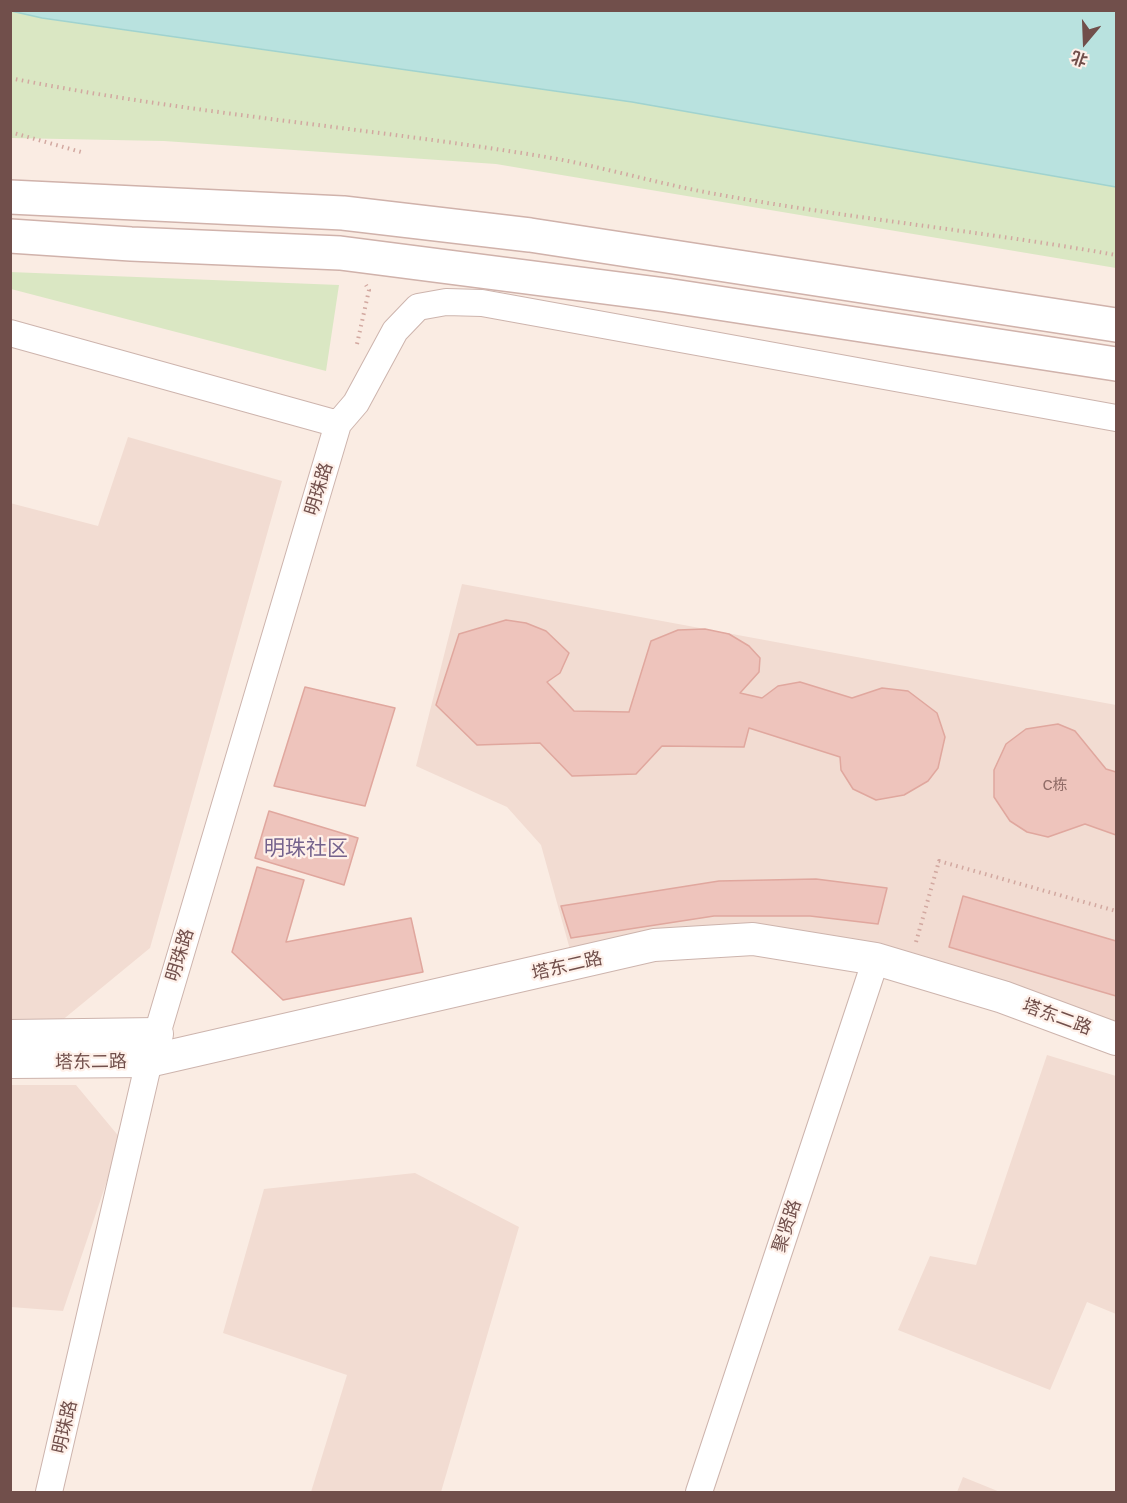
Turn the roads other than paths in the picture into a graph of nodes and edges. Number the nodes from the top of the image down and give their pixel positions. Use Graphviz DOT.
graph roads {
  1 [pos="10,196"];
  2 [pos="10,236"];
  3 [pos="672,258"];
  4 [pos="666,295"];
  5 [pos="1116,325"];
  6 [pos="10,333"];
  7 [pos="1116,364"];
  8 [pos="1116,418"];
  9 [pos="338,424"];
  10 [pos="876,959"];
  11 [pos="10,1036"];
  12 [pos="1116,1039"];
  13 [pos="153,1047"];
  14 [pos="10,1062"];
  15 [pos="53,1492"];
  16 [pos="699,1492"];
  1 -- 3 [label="main road"];
  2 -- 4 [label="main road"];
  3 -- 4 [label="main road"];
  3 -- 5 [label="main road"];
  4 -- 7 [label="main road"];
  6 -- 9 [label="street"];
  8 -- 9 [label="street"];
  9 -- 13 [label="street, 明珠路"];
  10 -- 12 [label="street, 塔东二路"];
  10 -- 13 [label="street, 塔东二路"];
  10 -- 16 [label="street, 聚贤路"];
  11 -- 13 [label="street, 塔东二路"];
  13 -- 14 [label="street, 塔东二路"];
  13 -- 15 [label="street, 明珠路"];
}
